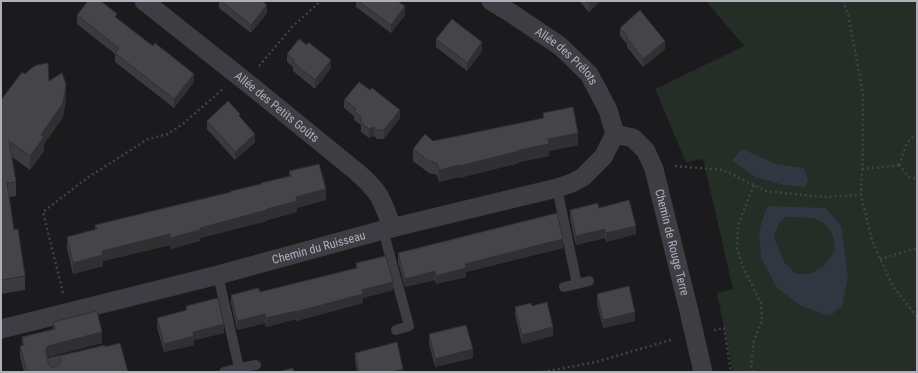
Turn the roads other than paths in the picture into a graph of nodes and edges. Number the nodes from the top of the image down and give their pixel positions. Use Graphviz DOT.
graph roads {
  1 [pos="144,1"];
  2 [pos="491,1"];
  3 [pos="615,134"];
  4 [pos="557,188"];
  5 [pos="388,229"];
  6 [pos="218,275"];
  7 [pos="589,281"];
  8 [pos="577,284"];
  9 [pos="564,288"];
  10 [pos="1,329"];
  11 [pos="396,330"];
  12 [pos="80,355"];
  13 [pos="256,365"];
  14 [pos="239,368"];
  15 [pos="54,372"];
  16 [pos="224,372"];
  17 [pos="703,372"];
  1 -- 5 [label="street, Allée des Petits Goûts"];
  2 -- 3 [label="street, Allée des Prélots"];
  3 -- 4 [label="street, Chemin du Ruisseau"];
  3 -- 17 [label="street, Chemin de Rouge Terre"];
  4 -- 5 [label="street, Chemin du Ruisseau"];
  4 -- 8 [label="lane"];
  5 -- 6 [label="street, Chemin du Ruisseau"];
  5 -- 11 [label="lane"];
  6 -- 10 [label="street, Chemin du Ruisseau"];
  6 -- 14 [label="lane"];
  7 -- 8 [label="lane"];
  8 -- 9 [label="lane"];
  12 -- 15 [label="lane"];
  13 -- 14 [label="lane"];
  14 -- 16 [label="lane"];
}
